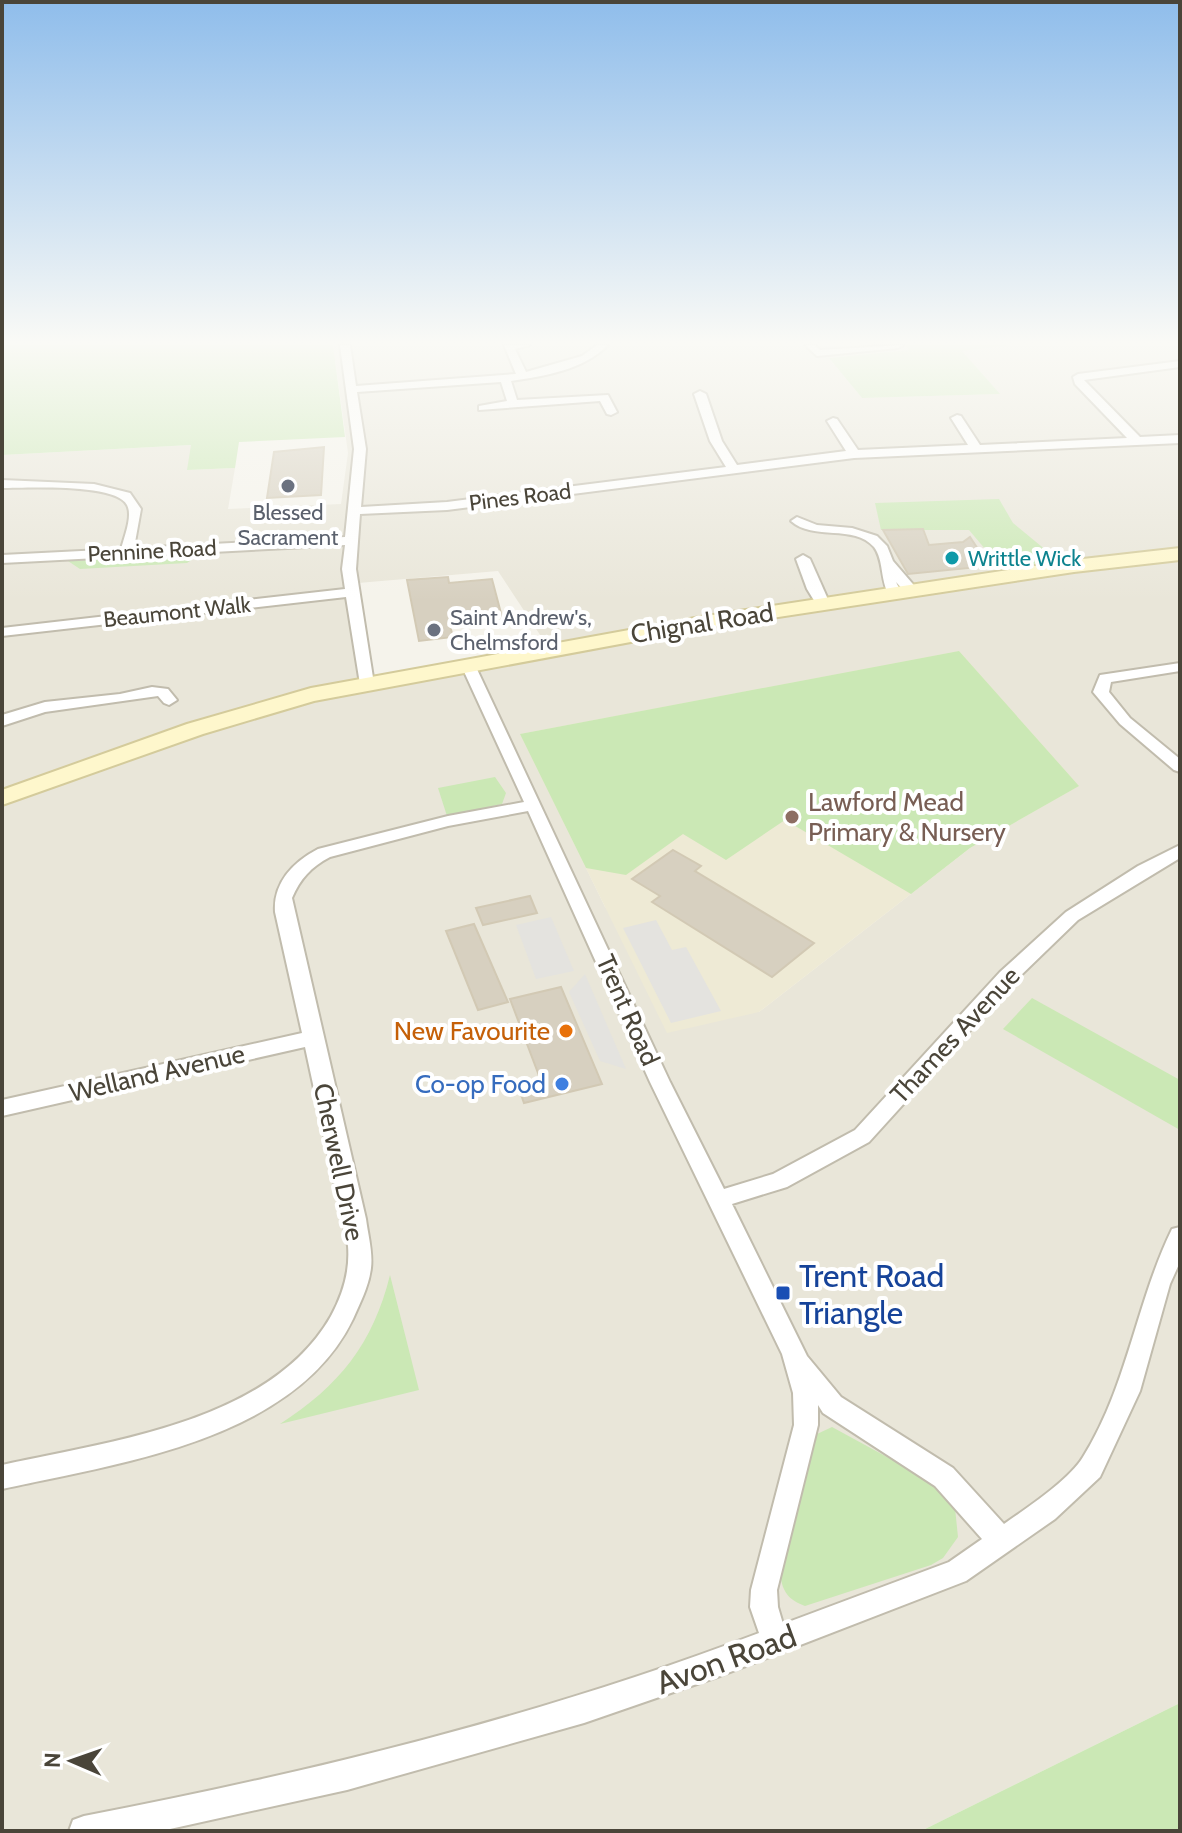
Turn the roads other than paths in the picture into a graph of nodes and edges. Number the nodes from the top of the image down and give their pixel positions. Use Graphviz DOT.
graph roads {
  1 [pos="358,431"];
  2 [pos="712,431"];
  3 [pos="839,431"];
  4 [pos="965,431"];
  5 [pos="1127,431"];
  6 [pos="1180,439"];
  7 [pos="1138,442"];
  8 [pos="976,448"];
  9 [pos="854,454"];
  10 [pos="733,468"];
  11 [pos="2,484"];
  12 [pos="353,511"];
  13 [pos="797,521"];
  14 [pos="350,541"];
  15 [pos="127,552"];
  16 [pos="1180,554"];
  17 [pos="2,559"];
  18 [pos="803,559"];
  19 [pos="903,591"];
  20 [pos="352,592"];
  21 [pos="823,604"];
  22 [pos="2,632"];
  23 [pos="468,665"];
  24 [pos="1180,667"];
  25 [pos="367,684"];
  26 [pos="169,700"];
  27 [pos="2,721"];
  28 [pos="1180,767"];
  29 [pos="2,798"];
  30 [pos="534,805"];
  31 [pos="1180,851"];
  32 [pos="313,1038"];
  33 [pos="2,1108"];
  34 [pos="720,1199"];
  35 [pos="1180,1236"];
  36 [pos="794,1353"];
  37 [pos="2,1477"];
  38 [pos="1003,1542"];
  39 [pos="775,1641"];
  40 [pos="84,1831"];
  1 -- 12 [label="street"];
  2 -- 10 [label="street"];
  3 -- 9 [label="street"];
  4 -- 8 [label="street"];
  5 -- 7 [label="street"];
  6 -- 7 [label="street, Pines Road"];
  7 -- 8 [label="street, Pines Road"];
  8 -- 9 [label="street, Pines Road"];
  9 -- 10 [label="street, Pines Road"];
  10 -- 12 [label="street, Pines Road"];
  11 -- 15 [label="street"];
  12 -- 14 [label="street"];
  13 -- 19 [label="street"];
  14 -- 15 [label="street, Pennine Road"];
  14 -- 20 [label="street"];
  15 -- 17 [label="street, Pennine Road"];
  16 -- 19 [label="street, Chignal Road"];
  18 -- 21 [label="street"];
  19 -- 21 [label="street, Chignal Road"];
  20 -- 22 [label="street, Beaumont Walk"];
  20 -- 25 [label="street"];
  21 -- 23 [label="street, Chignal Road"];
  23 -- 25 [label="street, Chignal Road"];
  23 -- 30 [label="street, Trent Road"];
  24 -- 28 [label="street"];
  25 -- 29 [label="street, Chignal Road"];
  26 -- 27 [label="street"];
  30 -- 32 [label="street, Cherwell Drive"];
  30 -- 34 [label="street, Trent Road"];
  31 -- 34 [label="street, Thames Avenue"];
  32 -- 33 [label="street, Welland Avenue"];
  32 -- 37 [label="street, Cherwell Drive"];
  34 -- 36 [label="street, Trent Road"];
  35 -- 38 [label="street, Avon Road"];
  36 -- 38 [label="street, Trent Road"];
  36 -- 39 [label="street, Trent Road"];
  38 -- 39 [label="street, Avon Road"];
  39 -- 40 [label="street, Avon Road"];
}
